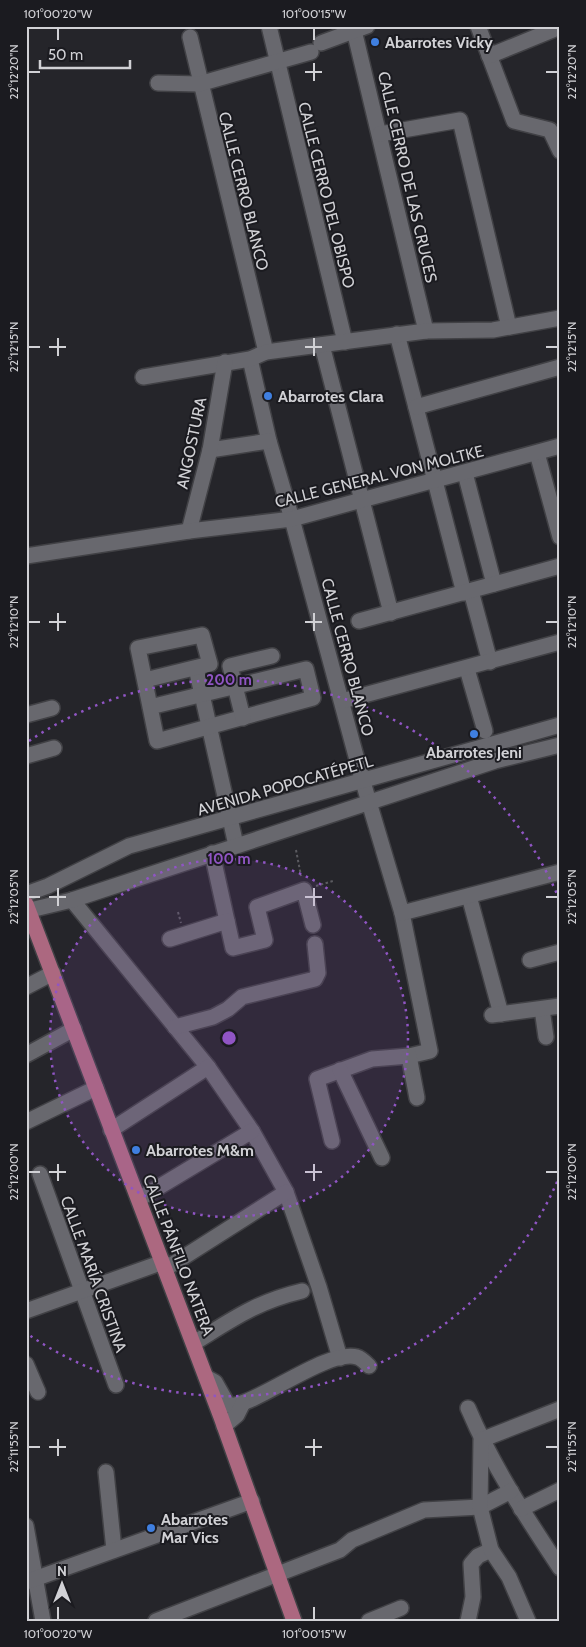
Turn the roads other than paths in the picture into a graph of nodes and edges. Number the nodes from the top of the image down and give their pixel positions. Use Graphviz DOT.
graph roads {
  1 [pos="269,26"];
  2 [pos="478,26"];
  3 [pos="560,27"];
  4 [pos="358,28"];
  5 [pos="190,37"];
  6 [pos="489,56"];
  7 [pos="276,62"];
  8 [pos="158,83"];
  9 [pos="200,84"];
  10 [pos="380,134"];
  11 [pos="560,151"];
  12 [pos="560,318"];
  13 [pos="509,327"];
  14 [pos="426,331"];
  15 [pos="397,334"];
  16 [pos="345,342"];
  17 [pos="322,345"];
  18 [pos="266,352"];
  19 [pos="250,359"];
  20 [pos="225,362"];
  21 [pos="560,368"];
  22 [pos="143,376"];
  23 [pos="416,407"];
  24 [pos="269,441"];
  25 [pos="560,446"];
  26 [pos="210,450"];
  27 [pos="537,453"];
  28 [pos="465,473"];
  29 [pos="434,480"];
  30 [pos="363,500"];
  31 [pos="292,518"];
  32 [pos="189,531"];
  33 [pos="560,537"];
  34 [pos="26,556"];
  35 [pos="560,566"];
  36 [pos="494,584"];
  37 [pos="467,592"];
  38 [pos="391,613"];
  39 [pos="359,621"];
  40 [pos="560,642"];
  41 [pos="272,656"];
  42 [pos="490,662"];
  43 [pos="203,666"];
  44 [pos="467,669"];
  45 [pos="145,680"];
  46 [pos="234,687"];
  47 [pos="203,695"];
  48 [pos="342,700"];
  49 [pos="150,707"];
  50 [pos="52,708"];
  51 [pos="26,715"];
  52 [pos="243,718"];
  53 [pos="560,725"];
  54 [pos="210,728"];
  55 [pos="485,731"];
  56 [pos="560,745"];
  57 [pos="54,748"];
  58 [pos="26,756"];
  59 [pos="363,782"];
  60 [pos="369,801"];
  61 [pos="229,820"];
  62 [pos="236,845"];
  63 [pos="212,853"];
  64 [pos="560,872"];
  65 [pos="48,886"];
  66 [pos="26,894"];
  67 [pos="468,896"];
  68 [pos="72,900"];
  69 [pos="54,904"];
  70 [pos="27,909"];
  71 [pos="402,913"];
  72 [pos="227,921"];
  73 [pos="313,925"];
  74 [pos="170,939"];
  75 [pos="316,944"];
  76 [pos="560,952"];
  77 [pos="530,960"];
  78 [pos="53,974"];
  79 [pos="26,987"];
  80 [pos="560,1006"];
  81 [pos="542,1010"];
  82 [pos="176,1027"];
  83 [pos="74,1030"];
  84 [pos="546,1037"];
  85 [pos="26,1056"];
  86 [pos="409,1056"];
  87 [pos="208,1067"];
  88 [pos="340,1070"];
  89 [pos="96,1088"];
  90 [pos="416,1098"];
  91 [pos="26,1122"];
  92 [pos="111,1130"];
  93 [pos="252,1132"];
  94 [pos="332,1141"];
  95 [pos="382,1158"];
  96 [pos="40,1174"];
  97 [pos="286,1192"];
  98 [pos="139,1199"];
  99 [pos="164,1265"];
  100 [pos="302,1290"];
  101 [pos="81,1292"];
  102 [pos="26,1311"];
  103 [pos="194,1343"];
  104 [pos="340,1358"];
  105 [pos="26,1364"];
  106 [pos="369,1366"];
  107 [pos="206,1377"];
  108 [pos="116,1385"];
  109 [pos="38,1392"];
  110 [pos="243,1403"];
  111 [pos="468,1408"];
  112 [pos="560,1409"];
  113 [pos="223,1421"];
  114 [pos="481,1440"];
  115 [pos="106,1472"];
  116 [pos="560,1490"];
  117 [pos="511,1491"];
  118 [pos="252,1501"];
  119 [pos="480,1507"];
  120 [pos="521,1509"];
  121 [pos="26,1526"];
  122 [pos="114,1550"];
  123 [pos="491,1550"];
  124 [pos="560,1568"];
  125 [pos="277,1574"];
  126 [pos="30,1581"];
  127 [pos="401,1608"];
  128 [pos="44,1621"];
  129 [pos="156,1621"];
  130 [pos="294,1621"];
  131 [pos="368,1621"];
  132 [pos="468,1621"];
  133 [pos="528,1621"];
  1 -- 7 [label="street, CALLE CERRO DEL OBISPO"];
  2 -- 6 [label="street"];
  3 -- 6 [label="street"];
  4 -- 7 [label="street"];
  4 -- 10 [label="street, CALLE CERRO DE LAS CRUCES"];
  5 -- 9 [label="street, CALLE CERRO BLANCO"];
  6 -- 11 [label="street"];
  7 -- 9 [label="street"];
  7 -- 16 [label="street, CALLE CERRO DEL OBISPO"];
  8 -- 9 [label="street"];
  9 -- 18 [label="street, CALLE CERRO BLANCO"];
  10 -- 13 [label="street"];
  10 -- 14 [label="street, CALLE CERRO DE LAS CRUCES"];
  12 -- 13 [label="street"];
  13 -- 14 [label="street"];
  14 -- 15 [label="street"];
  15 -- 16 [label="street"];
  15 -- 23 [label="street"];
  16 -- 17 [label="street"];
  17 -- 18 [label="street"];
  17 -- 30 [label="street"];
  18 -- 19 [label="street"];
  19 -- 20 [label="street"];
  19 -- 24 [label="street, CALLE CERRO BLANCO"];
  20 -- 22 [label="street"];
  20 -- 26 [label="street, ANGOSTURA"];
  21 -- 23 [label="street"];
  23 -- 29 [label="street"];
  24 -- 26 [label="street"];
  24 -- 31 [label="street, CALLE CERRO BLANCO"];
  25 -- 27 [label="street, CALLE GENERAL VON MOLTKE"];
  26 -- 32 [label="street, ANGOSTURA"];
  27 -- 28 [label="street, CALLE GENERAL VON MOLTKE"];
  27 -- 33 [label="street"];
  28 -- 29 [label="street, CALLE GENERAL VON MOLTKE"];
  28 -- 36 [label="street"];
  29 -- 30 [label="street, CALLE GENERAL VON MOLTKE"];
  29 -- 37 [label="street"];
  30 -- 31 [label="street, CALLE GENERAL VON MOLTKE"];
  30 -- 38 [label="street"];
  31 -- 32 [label="street, CALLE GENERAL VON MOLTKE"];
  31 -- 48 [label="street, CALLE CERRO BLANCO"];
  32 -- 34 [label="street, CALLE GENERAL VON MOLTKE"];
  35 -- 36 [label="street"];
  36 -- 37 [label="street"];
  37 -- 38 [label="street"];
  37 -- 42 [label="street"];
  38 -- 39 [label="street"];
  40 -- 42 [label="street"];
  41 -- 46 [label="street"];
  42 -- 44 [label="street"];
  43 -- 45 [label="street"];
  43 -- 45 [label="street"];
  43 -- 47 [label="street"];
  44 -- 48 [label="street"];
  44 -- 55 [label="street"];
  45 -- 49 [label="street"];
  46 -- 47 [label="street"];
  46 -- 52 [label="street"];
  46 -- 52 [label="street"];
  47 -- 49 [label="street"];
  47 -- 54 [label="street"];
  48 -- 59 [label="street, CALLE CERRO BLANCO"];
  49 -- 54 [label="street"];
  50 -- 51 [label="street"];
  52 -- 54 [label="street"];
  53 -- 59 [label="street, AVENIDA POPOCATÉPETL"];
  54 -- 61 [label="street"];
  56 -- 60 [label="street"];
  57 -- 58 [label="street"];
  59 -- 60 [label="street, CALLE CERRO BLANCO"];
  59 -- 61 [label="street, AVENIDA POPOCATÉPETL"];
  60 -- 62 [label="street"];
  60 -- 71 [label="street, CALLE CERRO BLANCO"];
  61 -- 62 [label="street"];
  61 -- 65 [label="street, AVENIDA POPOCATÉPETL"];
  62 -- 63 [label="street"];
  63 -- 68 [label="street"];
  63 -- 72 [label="street"];
  64 -- 67 [label="street"];
  65 -- 66 [label="street, AVENIDA POPOCATÉPETL"];
  65 -- 69 [label="street"];
  67 -- 71 [label="street"];
  67 -- 81 [label="street"];
  68 -- 69 [label="street"];
  68 -- 82 [label="street"];
  69 -- 70 [label="street"];
  70 -- 78 [label="main road, CALLE PÁNFILO NATERA"];
  71 -- 86 [label="street, CALLE CERRO BLANCO"];
  72 -- 73 [label="street"];
  72 -- 74 [label="street"];
  75 -- 82 [label="street"];
  76 -- 77 [label="street"];
  78 -- 79 [label="street"];
  78 -- 83 [label="main road, CALLE PÁNFILO NATERA"];
  80 -- 81 [label="street"];
  81 -- 84 [label="street"];
  82 -- 87 [label="street"];
  83 -- 85 [label="street"];
  83 -- 89 [label="main road, CALLE PÁNFILO NATERA"];
  86 -- 88 [label="street"];
  86 -- 90 [label="street"];
  87 -- 92 [label="street"];
  87 -- 93 [label="street"];
  88 -- 94 [label="street"];
  88 -- 95 [label="street"];
  89 -- 91 [label="street"];
  89 -- 92 [label="main road, CALLE PÁNFILO NATERA"];
  92 -- 98 [label="main road, CALLE PÁNFILO NATERA"];
  93 -- 97 [label="street"];
  93 -- 98 [label="street"];
  96 -- 101 [label="street, CALLE MARÍA CRISTINA"];
  97 -- 99 [label="street"];
  97 -- 104 [label="street"];
  98 -- 99 [label="main road, CALLE PÁNFILO NATERA"];
  99 -- 101 [label="street"];
  99 -- 103 [label="main road, CALLE PÁNFILO NATERA"];
  100 -- 103 [label="street"];
  101 -- 102 [label="street"];
  101 -- 108 [label="street, CALLE MARÍA CRISTINA"];
  103 -- 107 [label="main road, CALLE PÁNFILO NATERA"];
  104 -- 106 [label="street"];
  104 -- 110 [label="street"];
  105 -- 109 [label="street"];
  107 -- 110 [label="street"];
  107 -- 113 [label="main road, CALLE PÁNFILO NATERA"];
  110 -- 113 [label="street"];
  111 -- 114 [label="street"];
  112 -- 114 [label="street"];
  113 -- 118 [label="main road, CALLE PÁNFILO NATERA"];
  114 -- 117 [label="street"];
  114 -- 119 [label="street"];
  115 -- 122 [label="street"];
  116 -- 120 [label="street"];
  117 -- 119 [label="street"];
  117 -- 120 [label="street"];
  118 -- 122 [label="street"];
  118 -- 125 [label="main road, CALLE PÁNFILO NATERA"];
  119 -- 123 [label="street"];
  119 -- 125 [label="street"];
  120 -- 124 [label="street"];
  121 -- 126 [label="street"];
  122 -- 126 [label="street"];
  123 -- 132 [label="street"];
  123 -- 133 [label="street"];
  125 -- 129 [label="street"];
  125 -- 130 [label="main road, CALLE PÁNFILO NATERA"];
  126 -- 128 [label="street"];
  127 -- 131 [label="street"];
}
